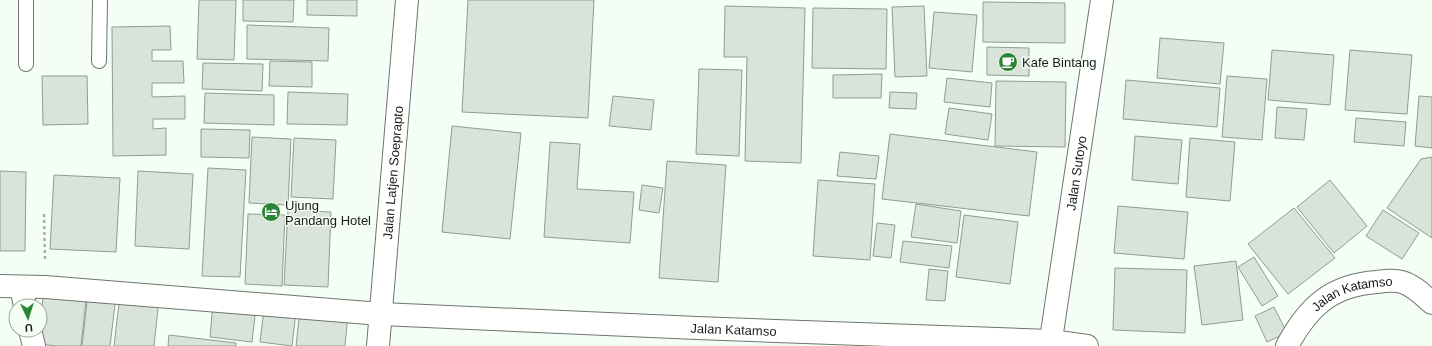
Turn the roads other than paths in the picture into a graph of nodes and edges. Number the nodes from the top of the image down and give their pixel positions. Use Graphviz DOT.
graph roads {
  1 [pos="26,0"];
  2 [pos="100,0"];
  3 [pos="407,0"];
  4 [pos="1102,0"];
  5 [pos="99,60"];
  6 [pos="26,64"];
  7 [pos="15,293"];
  8 [pos="1432,303"];
  9 [pos="381,314"];
  10 [pos="697,337"];
  11 [pos="1051,344"];
  12 [pos="378,346"];
  13 [pos="1087,346"];
  14 [pos="1287,346"];
  1 -- 6 [label="lane"];
  2 -- 5 [label="lane"];
  3 -- 9 [label="street, Jalan Latjen Soeprapto"];
  4 -- 11 [label="street, Jalan Sutoyo"];
  7 -- 9 [label="street, Jalan Katamso"];
  8 -- 14 [label="street, Jalan Katamso"];
  9 -- 10 [label="street, Jalan Katamso"];
  9 -- 12 [label="street, Jalan Latjen Soeprapto"];
  10 -- 11 [label="street, Jalan Katamso"];
  11 -- 13 [label="street, Jalan Katamso"];
}
